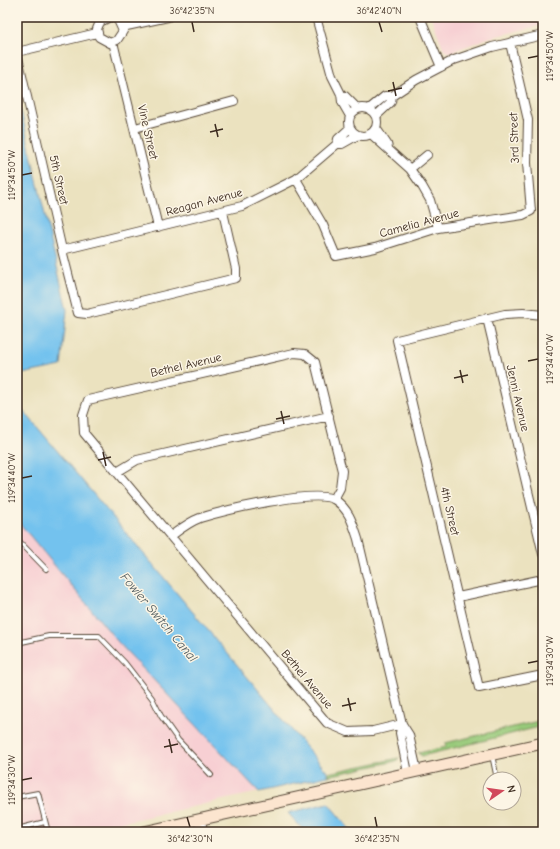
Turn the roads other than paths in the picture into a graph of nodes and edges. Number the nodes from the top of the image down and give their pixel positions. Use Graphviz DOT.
graph roads {
  1 [pos="109,17"];
  2 [pos="168,17"];
  3 [pos="316,17"];
  4 [pos="420,17"];
  5 [pos="122,27"];
  6 [pos="97,33"];
  7 [pos="543,35"];
  8 [pos="113,42"];
  9 [pos="510,43"];
  10 [pos="17,52"];
  11 [pos="440,67"];
  12 [pos="341,94"];
  13 [pos="392,96"];
  14 [pos="234,101"];
  15 [pos="369,108"];
  16 [pos="358,109"];
  17 [pos="350,116"];
  18 [pos="376,116"];
  19 [pos="135,128"];
  20 [pos="350,128"];
  21 [pos="374,131"];
  22 [pos="358,135"];
  23 [pos="337,144"];
  24 [pos="427,156"];
  25 [pos="410,169"];
  26 [pos="296,180"];
  27 [pos="531,211"];
  28 [pos="223,212"];
  29 [pos="158,227"];
  30 [pos="438,228"];
  31 [pos="62,250"];
  32 [pos="543,315"];
  33 [pos="487,318"];
  34 [pos="329,416"];
  35 [pos="117,472"];
  36 [pos="334,499"];
  37 [pos="171,536"];
  38 [pos="17,539"];
  39 [pos="543,554"];
  40 [pos="46,569"];
  41 [pos="543,579"];
  42 [pos="458,597"];
  43 [pos="17,643"];
  44 [pos="543,675"];
  45 [pos="402,724"];
  46 [pos="543,743"];
  47 [pos="492,754"];
  48 [pos="495,771"];
  49 [pos="413,772"];
  50 [pos="211,775"];
  51 [pos="17,797"];
  52 [pos="200,820"];
  53 [pos="45,822"];
  54 [pos="17,828"];
  55 [pos="48,832"];
  56 [pos="144,832"];
  57 [pos="202,832"];
  1 -- 5 [label="street"];
  1 -- 6 [label="street"];
  2 -- 5 [label="street"];
  3 -- 12 [label="street"];
  4 -- 11 [label="street"];
  5 -- 8 [label="street"];
  6 -- 8 [label="street"];
  6 -- 10 [label="street"];
  7 -- 9 [label="street"];
  8 -- 19 [label="street, Vine Street"];
  9 -- 11 [label="street"];
  9 -- 27 [label="street, 3rd Street"];
  10 -- 31 [label="street, 5th Street"];
  11 -- 13 [label="street"];
  12 -- 16 [label="street"];
  12 -- 17 [label="street"];
  13 -- 15 [label="street"];
  13 -- 18 [label="street"];
  14 -- 19 [label="street"];
  15 -- 16 [label="street"];
  15 -- 18 [label="street"];
  16 -- 17 [label="street"];
  17 -- 20 [label="street"];
  18 -- 21 [label="street"];
  19 -- 29 [label="street, Vine Street"];
  20 -- 22 [label="street"];
  20 -- 23 [label="street, Reagan Avenue"];
  21 -- 22 [label="street"];
  21 -- 25 [label="street"];
  22 -- 23 [label="street, Reagan Avenue"];
  23 -- 26 [label="street, Reagan Avenue"];
  24 -- 25 [label="street"];
  25 -- 30 [label="street"];
  26 -- 28 [label="street, Reagan Avenue"];
  26 -- 30 [label="street, Camelia Avenue"];
  27 -- 30 [label="street, Camelia Avenue"];
  28 -- 29 [label="street, Reagan Avenue"];
  28 -- 31 [label="street, 5th Street"];
  29 -- 31 [label="street, Reagan Avenue"];
  32 -- 33 [label="street"];
  33 -- 39 [label="street, Jenni Avenue"];
  33 -- 42 [label="street, 4th Street"];
  34 -- 35 [label="street"];
  34 -- 35 [label="street, Bethel Avenue"];
  34 -- 36 [label="street, Bethel Avenue"];
  35 -- 37 [label="street, Bethel Avenue"];
  36 -- 37 [label="street"];
  36 -- 45 [label="street"];
  37 -- 45 [label="street, Bethel Avenue"];
  38 -- 40 [label="lane"];
  41 -- 42 [label="street"];
  42 -- 44 [label="street, 4th Street"];
  43 -- 50 [label="lane"];
  45 -- 49 [label="street"];
  46 -- 47 [label="main road"];
  47 -- 48 [label="lane"];
  47 -- 49 [label="main road"];
  49 -- 52 [label="main road"];
  51 -- 53 [label="lane"];
  52 -- 56 [label="main road"];
  52 -- 57 [label="street"];
  53 -- 54 [label="lane"];
  53 -- 55 [label="lane"];
}
